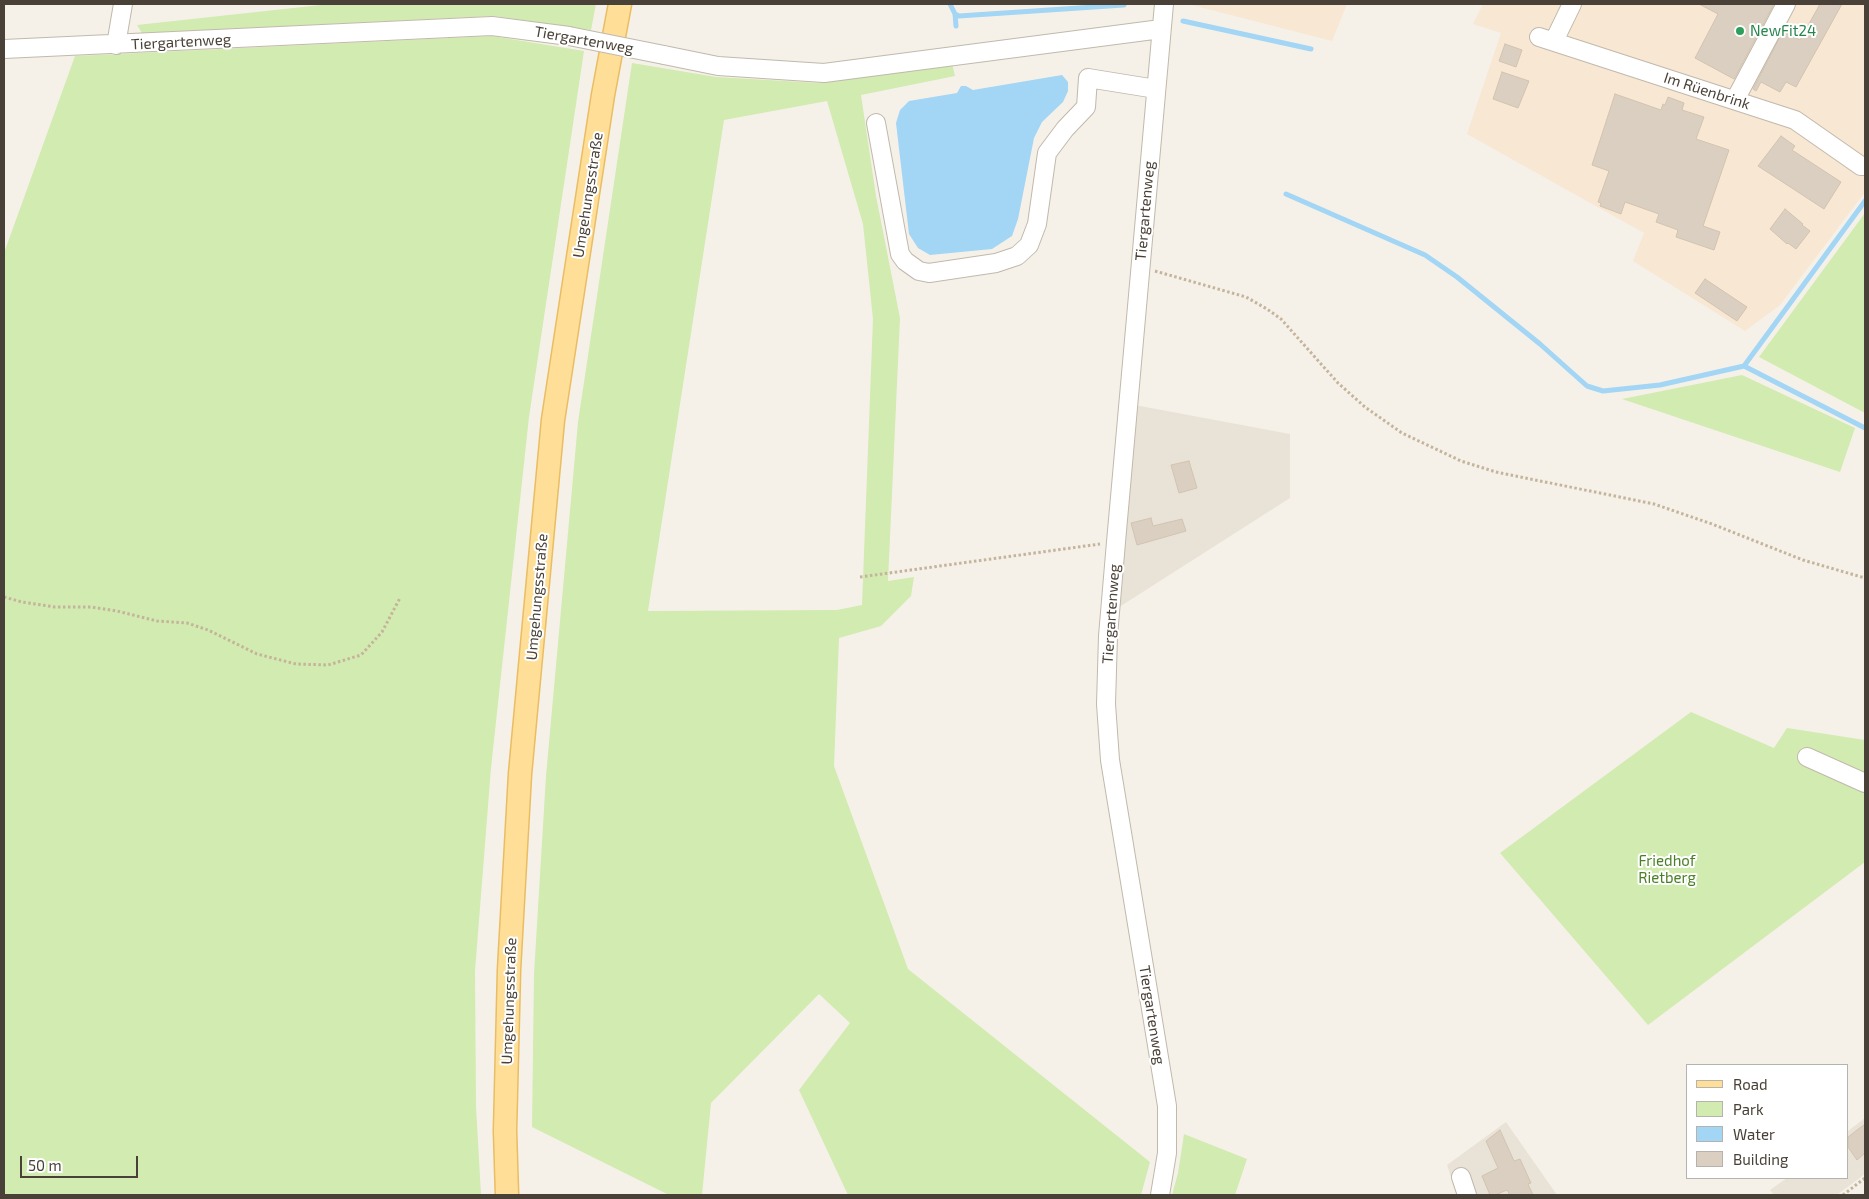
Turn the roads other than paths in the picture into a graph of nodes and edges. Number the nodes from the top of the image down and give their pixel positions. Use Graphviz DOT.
graph roads {
  1 [pos="123,4"];
  2 [pos="620,4"];
  3 [pos="1164,4"];
  4 [pos="1572,4"];
  5 [pos="1786,4"];
  6 [pos="1161,30"];
  7 [pos="116,45"];
  8 [pos="4,49"];
  9 [pos="1156,89"];
  10 [pos="1735,100"];
  11 [pos="876,123"];
  12 [pos="1865,166"];
  13 [pos="1807,757"];
  14 [pos="1865,783"];
  15 [pos="1461,1177"];
  16 [pos="507,1195"];
  17 [pos="1160,1195"];
  18 [pos="1467,1195"];
  1 -- 7 [label="street"];
  2 -- 16 [label="main road, Umgehungsstraße"];
  3 -- 6 [label="street, Tiergartenweg"];
  4 -- 10 [label="street, Im Rüenbrink"];
  5 -- 10 [label="street"];
  6 -- 7 [label="street, Tiergartenweg, bridge"];
  6 -- 9 [label="street, Tiergartenweg"];
  7 -- 8 [label="street, Tiergartenweg"];
  9 -- 11 [label="street"];
  9 -- 17 [label="street, Tiergartenweg"];
  10 -- 12 [label="street, Im Rüenbrink"];
  13 -- 14 [label="street"];
  15 -- 18 [label="street"];
}
